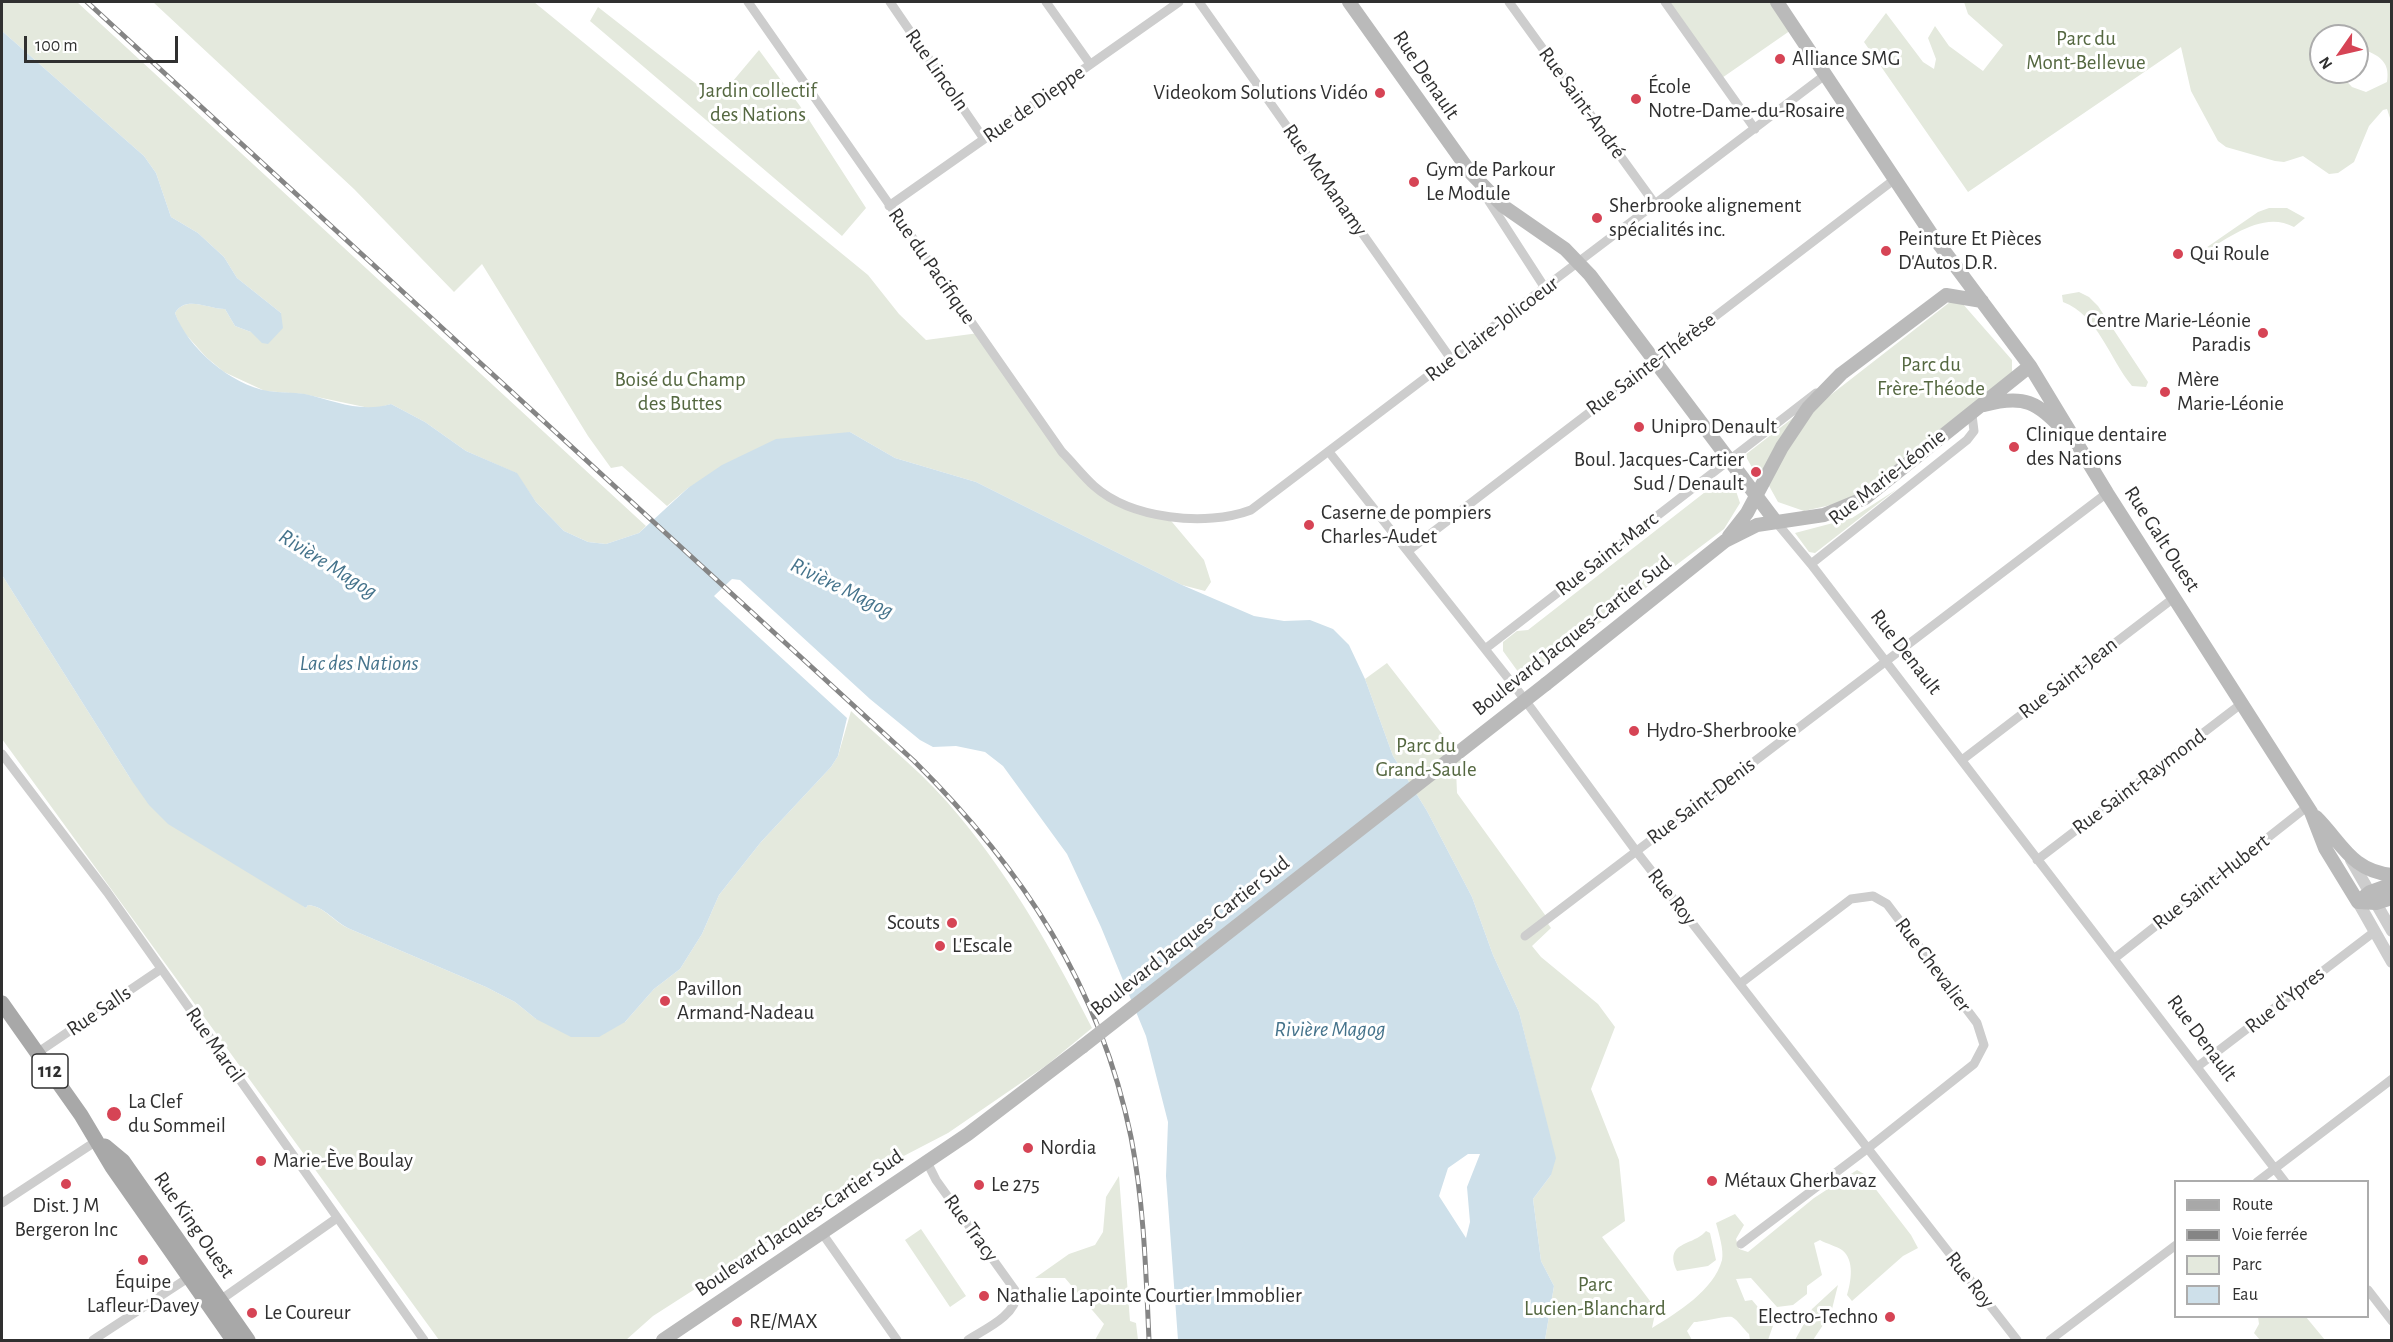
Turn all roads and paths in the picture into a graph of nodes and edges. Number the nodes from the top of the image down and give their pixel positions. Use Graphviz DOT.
graph roads {
  1 [pos="748,2"];
  2 [pos="890,2"];
  3 [pos="1046,2"];
  4 [pos="1179,2"];
  5 [pos="1199,2"];
  6 [pos="1349,2"];
  7 [pos="1509,2"];
  8 [pos="1665,2"];
  9 [pos="1777,2"];
  10 [pos="1090,64"];
  11 [pos="1825,75"];
  12 [pos="1755,129"];
  13 [pos="984,139"];
  14 [pos="1470,172"];
  15 [pos="1895,179"];
  16 [pos="1655,204"];
  17 [pos="889,206"];
  18 [pos="1578,262"];
  19 [pos="1545,288"];
  20 [pos="1983,301"];
  21 [pos="1451,359"];
  22 [pos="1656,360"];
  23 [pos="2030,366"];
  24 [pos="1841,374"];
  25 [pos="1984,405"];
  26 [pos="1972,415"];
  27 [pos="2079,448"];
  28 [pos="1329,452"];
  29 [pos="1729,459"];
  30 [pos="2107,493"];
  31 [pos="1756,496"];
  32 [pos="1136,508"];
  33 [pos="1776,522"];
  34 [pos="1725,541"];
  35 [pos="1408,551"];
  36 [pos="1811,564"];
  37 [pos="2175,597"];
  38 [pos="1485,649"];
  39 [pos="1886,660"];
  40 [pos="2241,704"];
  41 [pos="2,754"];
  42 [pos="1962,760"];
  43 [pos="2309,809"];
  44 [pos="1636,851"];
  45 [pos="2037,860"];
  46 [pos="2351,860"];
  47 [pos="2391,875"];
  48 [pos="2391,884"];
  49 [pos="2373,898"];
  50 [pos="2391,898"];
  51 [pos="2358,902"];
  52 [pos="2391,931"];
  53 [pos="2374,932"];
  54 [pos="1525,936"];
  55 [pos="2115,958"];
  56 [pos="2391,962"];
  57 [pos="161,969"];
  58 [pos="1741,983"];
  59 [pos="2,1004"];
  60 [pos="37,1053"];
  61 [pos="2197,1067"];
  62 [pos="2391,1079"];
  63 [pos="98,1140"];
  64 [pos="1867,1149"];
  65 [pos="927,1162"];
  66 [pos="2274,1167"];
  67 [pos="2259,1180"];
  68 [pos="2284,1180"];
  69 [pos="2,1203"];
  70 [pos="337,1218"];
  71 [pos="822,1233"];
  72 [pos="1741,1244"];
  73 [pos="2174,1246"];
  74 [pos="194,1274"];
  75 [pos="2369,1293"];
  76 [pos="215,1304"];
  77 [pos="2391,1321"];
  78 [pos="93,1341"];
  79 [pos="233,1341"];
  80 [pos="248,1341"];
  81 [pos="424,1341"];
  82 [pos="663,1341"];
  83 [pos="897,1341"];
  84 [pos="968,1341"];
  85 [pos="2017,1341"];
  86 [pos="2049,1341"];
  1 -- 17 [label="street, Rue du Pacifique"];
  2 -- 13 [label="street, Rue Lincoln"];
  3 -- 10 [label="street"];
  4 -- 10 [label="street, Rue de Dieppe"];
  5 -- 21 [label="street, Rue McManamy"];
  6 -- 14 [label="main road, Rue Denault"];
  7 -- 16 [label="street, Rue Saint-André"];
  8 -- 12 [label="street"];
  9 -- 11 [label="main road, Rue Galt Ouest"];
  10 -- 13 [label="street, Rue de Dieppe"];
  11 -- 12 [label="street, Rue Claire-Jolicoeur"];
  11 -- 15 [label="main road, Rue Galt Ouest"];
  12 -- 16 [label="street, Rue Claire-Jolicoeur"];
  13 -- 17 [label="street, Rue de Dieppe"];
  14 -- 18 [label="main road, Rue Denault"];
  14 -- 19 [label="street, Rue Denault"];
  15 -- 20 [label="main road, Rue Galt Ouest"];
  15 -- 22 [label="street, Rue Sainte-Thérèse"];
  16 -- 18 [label="street, Rue Claire-Jolicoeur"];
  17 -- 32 [label="street, Rue du Pacifique"];
  18 -- 19 [label="street, Rue Claire-Jolicoeur"];
  18 -- 22 [label="main road, Rue Denault"];
  19 -- 21 [label="street, Rue Claire-Jolicoeur"];
  20 -- 23 [label="main road, Rue Galt Ouest"];
  20 -- 24 [label="main road, Boulevard Jacques-Cartier Sud"];
  21 -- 28 [label="street, Rue Claire-Jolicoeur"];
  22 -- 29 [label="main road, Rue Denault"];
  22 -- 35 [label="street, Rue Sainte-Thérèse"];
  23 -- 25 [label="main road, Rue Marie-Léonie"];
  23 -- 27 [label="main road, Rue Galt Ouest"];
  24 -- 29 [label="street, Rue Saint-Marc"];
  24 -- 31 [label="main road, Boulevard Jacques-Cartier Sud"];
  25 -- 26 [label="main road, Rue Marie-Léonie"];
  25 -- 27 [label="main road"];
  26 -- 33 [label="main road, Rue Marie-Léonie"];
  26 -- 36 [label="street, Rue Marie-Léonie"];
  27 -- 30 [label="main road, Rue Galt Ouest"];
  28 -- 32 [label="street, Rue Claire-Jolicoeur"];
  28 -- 35 [label="street, Rue Roy"];
  29 -- 31 [label="main road, Rue Denault"];
  29 -- 38 [label="street, Rue Saint-Marc"];
  30 -- 37 [label="main road, Rue Galt Ouest"];
  30 -- 39 [label="street, Rue Saint-Denis"];
  31 -- 33 [label="main road, Rue Denault"];
  31 -- 34 [label="main road, Boulevard Jacques-Cartier Sud"];
  33 -- 34 [label="main road, Boulevard Jacques-Cartier Sud"];
  33 -- 36 [label="street, Rue Denault"];
  34 -- 65 [label="main road, Boulevard Jacques-Cartier Sud, bridge"];
  35 -- 38 [label="street, Rue Roy"];
  36 -- 39 [label="street, Rue Denault"];
  37 -- 40 [label="main road, Rue Galt Ouest"];
  37 -- 42 [label="street, Rue Saint-Jean"];
  38 -- 44 [label="street, Rue Roy"];
  39 -- 42 [label="street, Rue Denault"];
  39 -- 44 [label="street, Rue Saint-Denis"];
  40 -- 43 [label="main road, Rue Galt Ouest"];
  40 -- 45 [label="street, Rue Saint-Raymond"];
  41 -- 57 [label="street, Rue Marcil"];
  42 -- 45 [label="street, Rue Denault"];
  43 -- 46 [label="main road"];
  43 -- 51 [label="main road, Rue Galt Ouest"];
  43 -- 55 [label="street, Rue Saint-Hubert"];
  44 -- 54 [label="street, Rue Saint-Denis"];
  44 -- 58 [label="street, Rue Roy"];
  45 -- 55 [label="street, Rue Denault"];
  46 -- 47 [label="main road"];
  46 -- 49 [label="street"];
  48 -- 49 [label="main road"];
  49 -- 50 [label="main road"];
  49 -- 51 [label="main road"];
  49 -- 52 [label="street"];
  51 -- 53 [label="street, Rue Galt Ouest"];
  53 -- 56 [label="street, Rue Galt Ouest"];
  53 -- 61 [label="street, Rue d'Ypres"];
  55 -- 61 [label="street, Rue Denault"];
  57 -- 60 [label="street, Rue Salls"];
  57 -- 70 [label="street, Rue Marcil"];
  58 -- 64 [label="street, Rue Roy"];
  58 -- 64 [label="street, Rue Chevalier"];
  59 -- 60 [label="main road, Rue King Ouest / 112"];
  60 -- 63 [label="main road, Rue King Ouest / 112"];
  61 -- 66 [label="street, Rue Denault"];
  62 -- 66 [label="street"];
  63 -- 69 [label="street"];
  63 -- 74 [label="main road, Rue King Ouest / 112"];
  64 -- 72 [label="street, Rue Chevalier"];
  64 -- 85 [label="street, Rue Roy"];
  65 -- 71 [label="main road, Boulevard Jacques-Cartier Sud"];
  65 -- 84 [label="street, Rue Tracy"];
  66 -- 67 [label="street"];
  66 -- 68 [label="street, Rue Denault"];
  70 -- 76 [label="street"];
  70 -- 81 [label="street, Rue Marcil"];
  71 -- 82 [label="main road, Boulevard Jacques-Cartier Sud"];
  71 -- 83 [label="street"];
  73 -- 86 [label="street"];
  74 -- 76 [label="main road, Rue King Ouest / 112"];
  74 -- 78 [label="street"];
  75 -- 77 [label="street"];
  76 -- 79 [label="main road, Rue King Ouest / 112"];
  76 -- 80 [label="main road, Rue King Ouest / 112"];
}
